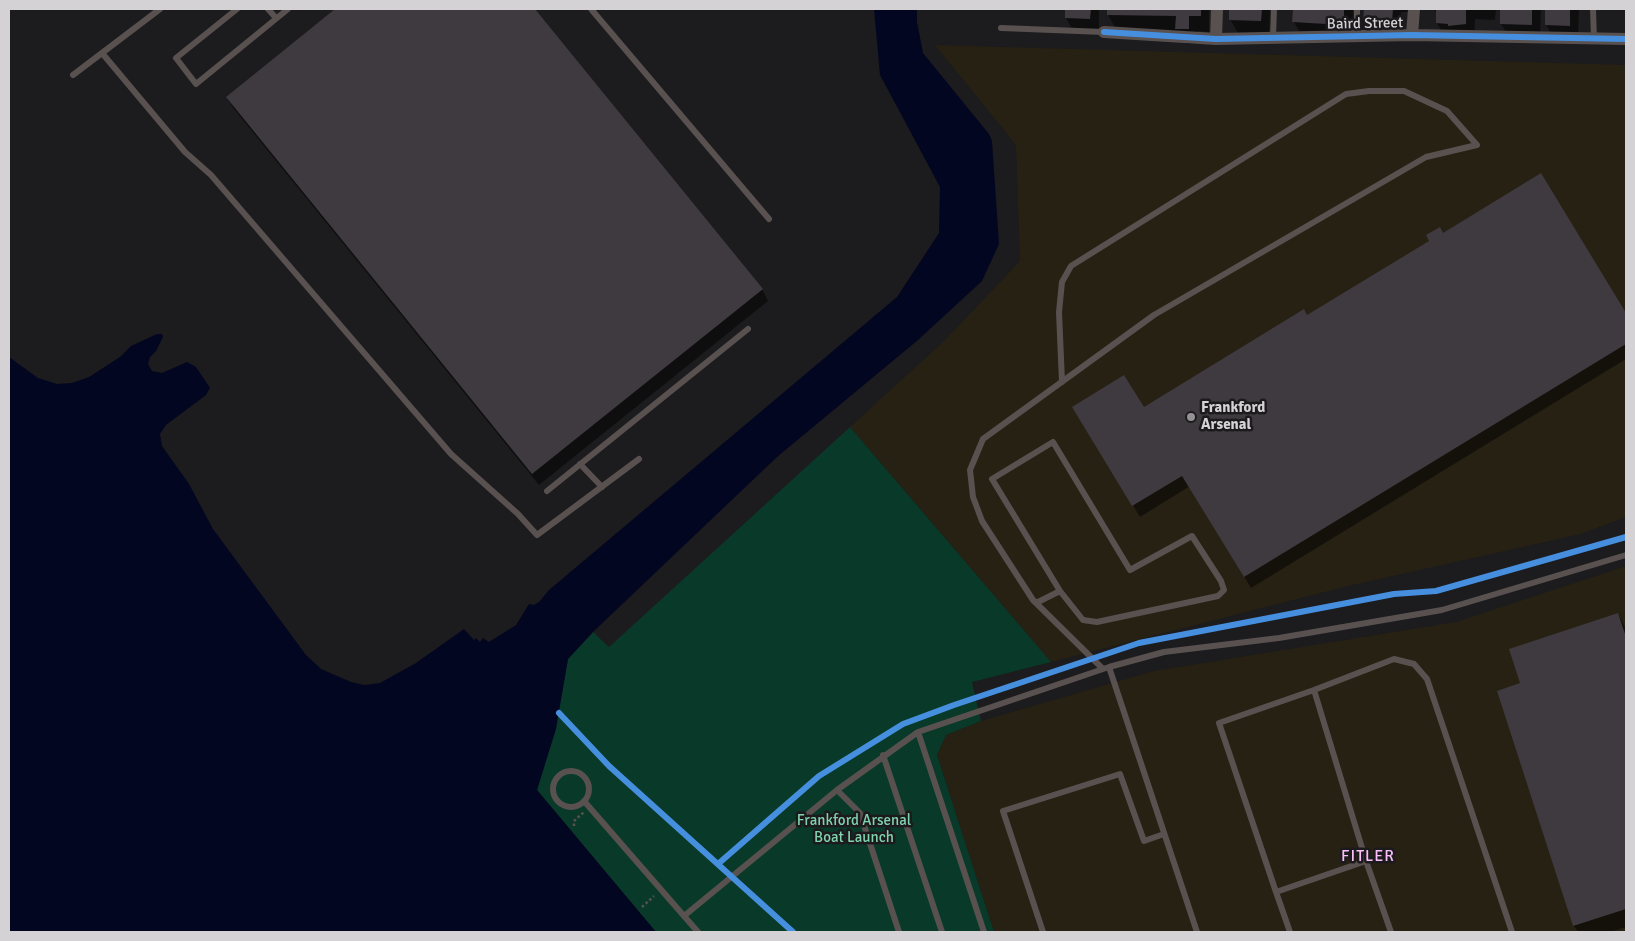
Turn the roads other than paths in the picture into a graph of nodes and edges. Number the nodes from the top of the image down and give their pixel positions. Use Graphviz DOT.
graph roads {
  1 [pos="160,9"];
  2 [pos="237,9"];
  3 [pos="268,9"];
  4 [pos="288,9"];
  5 [pos="591,9"];
  6 [pos="1217,9"];
  7 [pos="1274,9"];
  8 [pos="1357,9"];
  9 [pos="1414,9"];
  10 [pos="1593,9"];
  11 [pos="276,18"];
  12 [pos="1001,28"];
  13 [pos="1104,32"];
  14 [pos="1412,35"];
  15 [pos="1357,36"];
  16 [pos="1273,38"];
  17 [pos="1594,38"];
  18 [pos="1216,39"];
  19 [pos="1626,39"];
  20 [pos="102,53"];
  21 [pos="73,75"];
  22 [pos="769,219"];
  23 [pos="748,329"];
  24 [pos="1062,382"];
  25 [pos="639,459"];
  26 [pos="580,464"];
  27 [pos="602,487"];
  28 [pos="547,491"];
  29 [pos="1626,555"];
  30 [pos="1060,591"];
  31 [pos="1036,603"];
  32 [pos="1106,668"];
  33 [pos="1314,690"];
  34 [pos="918,732"];
  35 [pos="883,755"];
  36 [pos="837,790"];
  37 [pos="584,801"];
  38 [pos="1164,834"];
  39 [pos="1366,861"];
  40 [pos="1276,892"];
  41 [pos="684,916"];
  42 [pos="698,932"];
  43 [pos="899,932"];
  44 [pos="942,932"];
  45 [pos="984,932"];
  46 [pos="1044,932"];
  47 [pos="1197,932"];
  48 [pos="1290,932"];
  49 [pos="1391,932"];
  50 [pos="1512,932"];
  1 -- 20 [label="lane"];
  2 -- 11 [label="lane"];
  3 -- 11 [label="lane"];
  4 -- 11 [label="lane"];
  5 -- 22 [label="lane"];
  6 -- 18 [label="street"];
  7 -- 16 [label="lane"];
  8 -- 15 [label="lane"];
  9 -- 14 [label="street"];
  10 -- 17 [label="lane"];
  12 -- 13 [label="lane"];
  13 -- 18 [label="street, Baird Street"];
  14 -- 15 [label="street, Baird Street"];
  14 -- 17 [label="street, Baird Street"];
  15 -- 16 [label="street, Baird Street"];
  16 -- 18 [label="street, Baird Street"];
  17 -- 19 [label="street, Baird Street"];
  20 -- 21 [label="lane"];
  20 -- 27 [label="lane"];
  23 -- 26 [label="lane"];
  24 -- 24 [label="lane"];
  24 -- 31 [label="lane"];
  25 -- 27 [label="lane"];
  26 -- 27 [label="lane"];
  26 -- 28 [label="lane"];
  29 -- 32 [label="lane"];
  30 -- 30 [label="lane"];
  30 -- 31 [label="lane"];
  31 -- 32 [label="lane"];
  32 -- 34 [label="lane"];
  32 -- 38 [label="lane"];
  33 -- 39 [label="lane"];
  33 -- 40 [label="lane"];
  33 -- 50 [label="lane"];
  34 -- 35 [label="lane"];
  34 -- 45 [label="lane"];
  35 -- 36 [label="lane"];
  35 -- 44 [label="lane"];
  36 -- 41 [label="lane"];
  36 -- 43 [label="lane"];
  37 -- 37 [label="lane"];
  37 -- 41 [label="lane"];
  38 -- 46 [label="lane"];
  38 -- 47 [label="lane"];
  39 -- 40 [label="lane"];
  39 -- 49 [label="lane"];
  40 -- 48 [label="lane"];
  41 -- 42 [label="lane"];
}
